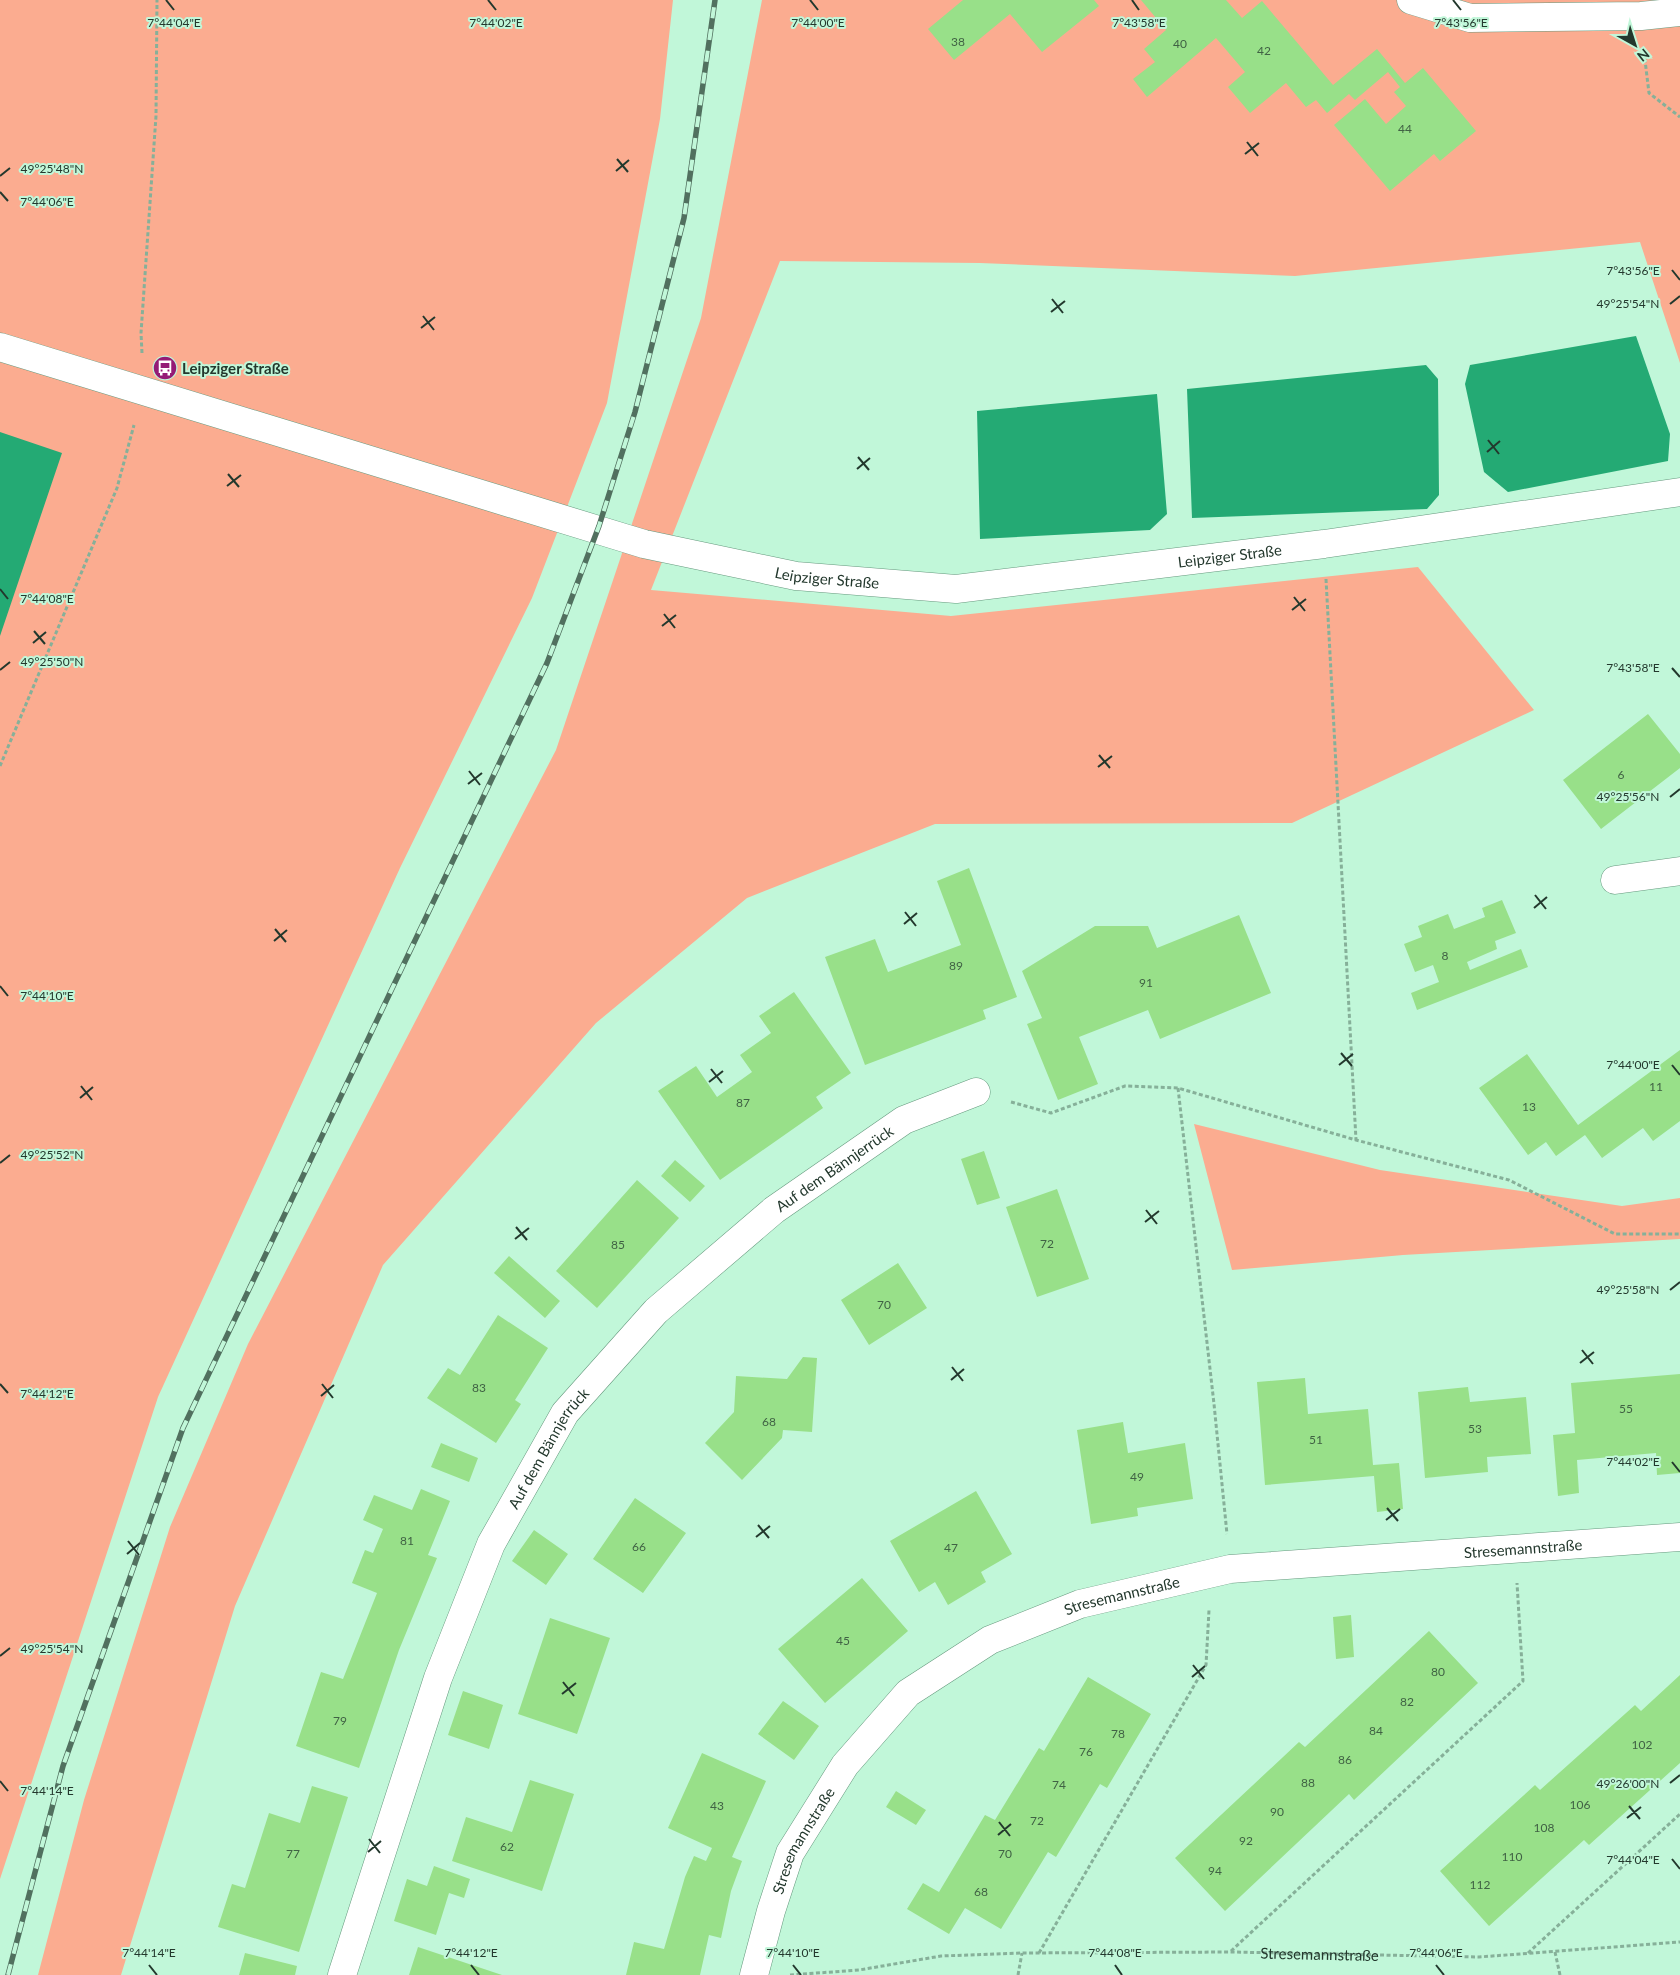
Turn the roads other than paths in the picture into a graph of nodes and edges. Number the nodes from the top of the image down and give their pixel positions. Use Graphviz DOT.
graph roads {
  1 [pos="1411,0"];
  2 [pos="1680,12"];
  3 [pos="0,347"];
  4 [pos="1680,492"];
  5 [pos="1680,871"];
  6 [pos="1615,880"];
  7 [pos="976,1092"];
  8 [pos="1680,1538"];
  9 [pos="342,1975"];
  10 [pos="754,1975"];
  1 -- 2 [label="street"];
  3 -- 4 [label="street, Leipziger Straße"];
  5 -- 6 [label="street"];
  7 -- 9 [label="street, Auf dem Bännjerrück"];
  8 -- 10 [label="street, Stresemannstraße"];
}
